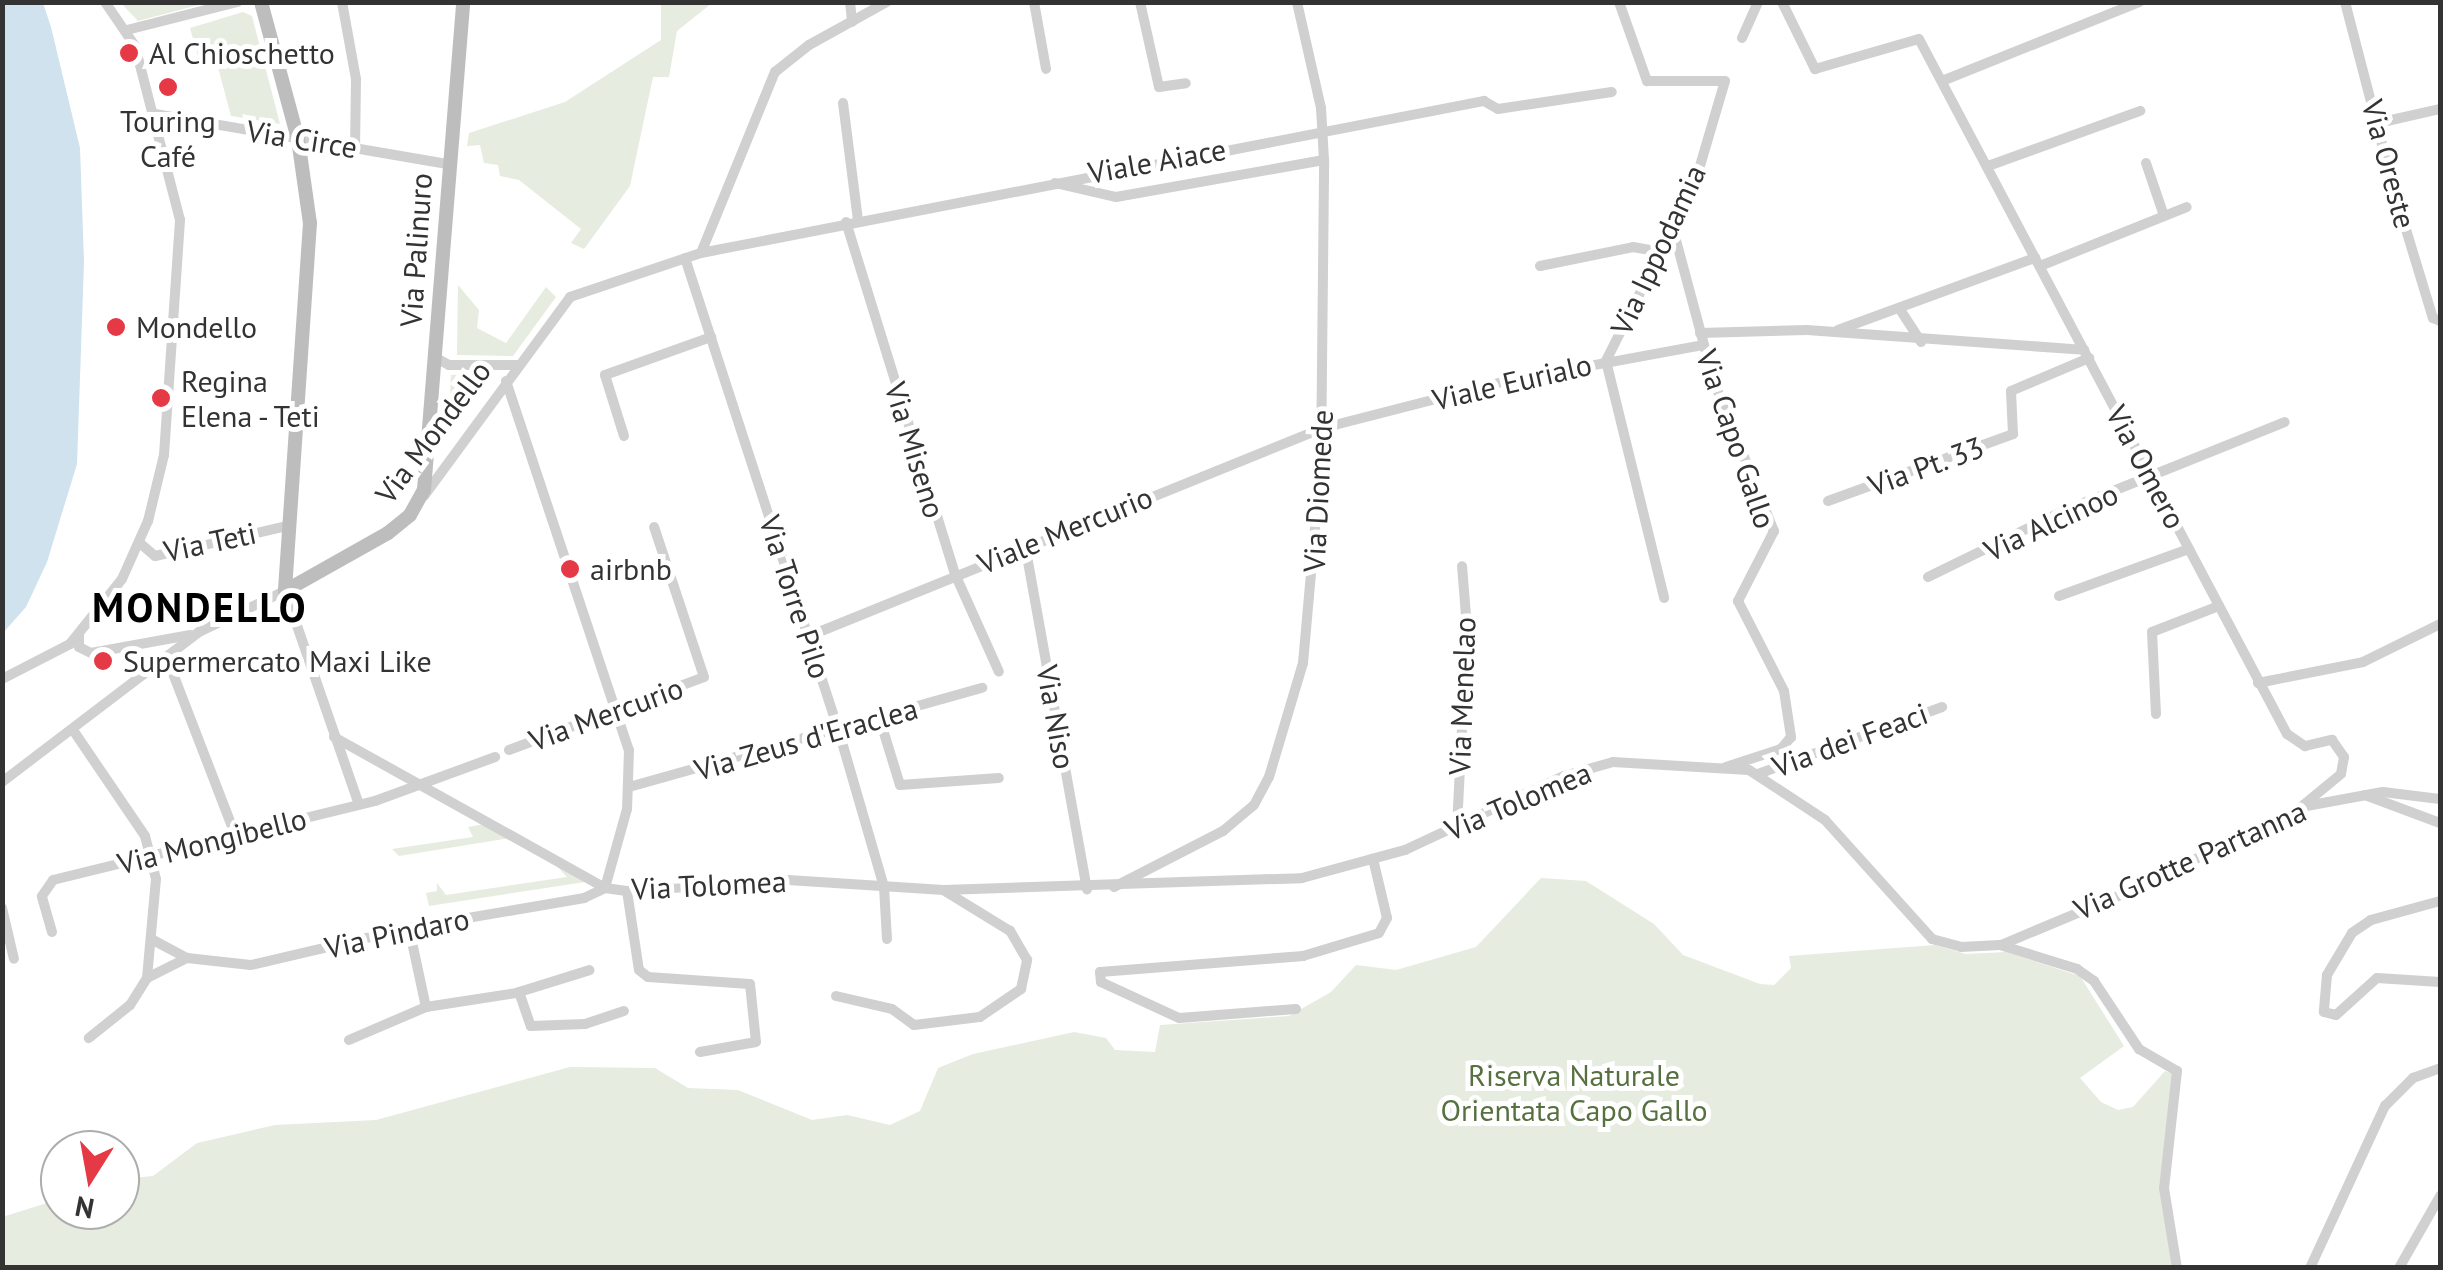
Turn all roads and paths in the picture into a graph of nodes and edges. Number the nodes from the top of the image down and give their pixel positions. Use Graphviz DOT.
graph roads {
  1 [pos="105,2"];
  2 [pos="237,2"];
  3 [pos="342,2"];
  4 [pos="463,2"];
  5 [pos="850,2"];
  6 [pos="887,2"];
  7 [pos="1034,2"];
  8 [pos="1140,2"];
  9 [pos="1297,2"];
  10 [pos="1618,2"];
  11 [pos="1758,2"];
  12 [pos="1782,2"];
  13 [pos="2140,2"];
  14 [pos="2344,2"];
  15 [pos="260,3"];
  16 [pos="852,22"];
  17 [pos="126,30"];
  18 [pos="1742,38"];
  19 [pos="1046,69"];
  20 [pos="1941,79"];
  21 [pos="1186,82"];
  22 [pos="1612,92"];
  23 [pos="843,103"];
  24 [pos="2440,109"];
  25 [pos="2140,110"];
  26 [pos="155,114"];
  27 [pos="2378,123"];
  28 [pos="1323,130"];
  29 [pos="298,140"];
  30 [pos="355,148"];
  31 [pos="1324,160"];
  32 [pos="2146,163"];
  33 [pos="449,164"];
  34 [pos="1988,166"];
  35 [pos="1034,184"];
  36 [pos="2187,208"];
  37 [pos="2164,216"];
  38 [pos="852,221"];
  39 [pos="1673,229"];
  40 [pos="1660,252"];
  41 [pos="702,254"];
  42 [pos="685,258"];
  43 [pos="2038,262"];
  44 [pos="1540,266"];
  45 [pos="1901,311"];
  46 [pos="2440,320"];
  47 [pos="1807,330"];
  48 [pos="711,337"];
  49 [pos="1701,339"];
  50 [pos="1922,342"];
  51 [pos="2086,354"];
  52 [pos="436,358"];
  53 [pos="1606,360"];
  54 [pos="517,365"];
  55 [pos="506,381"];
  56 [pos="2285,422"];
  57 [pos="1323,428"];
  58 [pos="624,436"];
  59 [pos="2151,477"];
  60 [pos="420,501"];
  61 [pos="1828,501"];
  62 [pos="291,524"];
  63 [pos="654,526"];
  64 [pos="142,538"];
  65 [pos="1025,545"];
  66 [pos="2189,549"];
  67 [pos="1462,566"];
  68 [pos="954,574"];
  69 [pos="1928,577"];
  70 [pos="285,591"];
  71 [pos="2059,596"];
  72 [pos="1664,598"];
  73 [pos="2219,606"];
  74 [pos="2440,624"];
  75 [pos="199,632"];
  76 [pos="79,634"];
  77 [pos="808,636"];
  78 [pos="167,658"];
  79 [pos="998,672"];
  80 [pos="2,679"];
  81 [pos="2258,683"];
  82 [pos="982,688"];
  83 [pos="618,706"];
  84 [pos="1942,707"];
  85 [pos="2156,714"];
  86 [pos="880,720"];
  87 [pos="73,730"];
  88 [pos="839,733"];
  89 [pos="334,736"];
  90 [pos="508,750"];
  91 [pos="495,757"];
  92 [pos="1726,767"];
  93 [pos="1758,774"];
  94 [pos="999,778"];
  95 [pos="2,782"];
  96 [pos="426,784"];
  97 [pos="630,787"];
  98 [pos="2364,794"];
  99 [pos="2440,799"];
  100 [pos="359,805"];
  101 [pos="2301,807"];
  102 [pos="2440,823"];
  103 [pos="1457,827"];
  104 [pos="235,834"];
  105 [pos="152,855"];
  106 [pos="1373,859"];
  107 [pos="884,886"];
  108 [pos="605,888"];
  109 [pos="1087,889"];
  110 [pos="1110,889"];
  111 [pos="944,890"];
  112 [pos="627,892"];
  113 [pos="2440,901"];
  114 [pos="2,908"];
  115 [pos="409,928"];
  116 [pos="52,932"];
  117 [pos="888,939"];
  118 [pos="152,940"];
  119 [pos="2000,945"];
  120 [pos="186,958"];
  121 [pos="14,960"];
  122 [pos="590,970"];
  123 [pos="147,978"];
  124 [pos="2440,982"];
  125 [pos="519,992"];
  126 [pos="836,996"];
  127 [pos="426,1007"];
  128 [pos="1296,1009"];
  129 [pos="624,1011"];
  130 [pos="90,1038"];
  131 [pos="349,1040"];
  132 [pos="700,1052"];
  133 [pos="2440,1068"];
  134 [pos="2440,1196"];
  135 [pos="2177,1268"];
  136 [pos="2310,1268"];
  137 [pos="2399,1268"];
  1 -- 17 [label="street"];
  2 -- 17 [label="street"];
  3 -- 30 [label="street"];
  4 -- 33 [label="main road, Via Palinuro"];
  5 -- 16 [label="street"];
  6 -- 16 [label="street"];
  7 -- 19 [label="street"];
  8 -- 21 [label="street"];
  9 -- 28 [label="street, Via Diomede"];
  10 -- 39 [label="street, Via Ippodamia"];
  11 -- 18 [label="street"];
  12 -- 20 [label="street, Via Omero"];
  13 -- 20 [label="street"];
  14 -- 27 [label="street, Via Oreste"];
  15 -- 29 [label="main road"];
  16 -- 41 [label="street"];
  17 -- 26 [label="street"];
  20 -- 34 [label="street, Via Omero"];
  22 -- 28 [label="street, Viale Aiace"];
  23 -- 38 [label="street, Via Miseno"];
  24 -- 27 [label="street"];
  25 -- 34 [label="street"];
  26 -- 29 [label="street, Via Circe"];
  26 -- 64 [label="street"];
  27 -- 46 [label="street, Via Oreste"];
  28 -- 31 [label="street, Via Diomede"];
  28 -- 35 [label="street, Viale Aiace"];
  29 -- 30 [label="street, Via Circe"];
  29 -- 62 [label="main road"];
  30 -- 33 [label="street, Via Circe"];
  31 -- 35 [label="street"];
  31 -- 57 [label="street, Via Diomede"];
  32 -- 37 [label="street"];
  33 -- 52 [label="main road, Via Palinuro"];
  34 -- 43 [label="street, Via Omero"];
  35 -- 38 [label="street, Viale Aiace"];
  36 -- 37 [label="street"];
  37 -- 43 [label="street"];
  38 -- 41 [label="street, Viale Aiace"];
  38 -- 68 [label="street, Via Miseno"];
  39 -- 40 [label="street, Via Ippodamia"];
  39 -- 49 [label="street, Via Capo Gallo"];
  40 -- 44 [label="street"];
  40 -- 53 [label="street, Via Ippodamia"];
  41 -- 42 [label="street, Via Mondello"];
  42 -- 48 [label="street, Via Torre Pilo"];
  42 -- 54 [label="street, Via Mondello"];
  43 -- 45 [label="street"];
  43 -- 51 [label="street, Via Omero"];
  45 -- 47 [label="street"];
  45 -- 50 [label="street"];
  47 -- 49 [label="street, Viale Eurialo"];
  47 -- 50 [label="street"];
  48 -- 58 [label="street"];
  48 -- 77 [label="street, Via Torre Pilo"];
  49 -- 53 [label="street, Viale Eurialo"];
  49 -- 92 [label="street, Via Capo Gallo"];
  50 -- 51 [label="street"];
  51 -- 59 [label="street, Via Omero"];
  51 -- 61 [label="street, Via Pt. 33"];
  52 -- 54 [label="street"];
  52 -- 60 [label="main road, Via Palinuro"];
  53 -- 57 [label="street, Viale Eurialo"];
  53 -- 72 [label="street"];
  54 -- 55 [label="street, Via Mondello"];
  55 -- 60 [label="street, Via Mondello"];
  55 -- 83 [label="street"];
  56 -- 59 [label="street, Via Alcinoo"];
  57 -- 65 [label="street, Viale Mercurio"];
  57 -- 110 [label="street, Via Diomede"];
  59 -- 66 [label="street, Via Omero"];
  59 -- 69 [label="street, Via Alcinoo"];
  60 -- 70 [label="main road, Via Mondello"];
  62 -- 64 [label="street, Via Teti"];
  62 -- 70 [label="main road"];
  63 -- 83 [label="street, Via Mercurio"];
  64 -- 76 [label="street"];
  65 -- 68 [label="street, Viale Mercurio"];
  65 -- 109 [label="street, Via Niso"];
  66 -- 71 [label="street"];
  66 -- 73 [label="street, Via Omero"];
  67 -- 103 [label="street, Via Menelao"];
  68 -- 77 [label="street, Viale Mercurio"];
  68 -- 79 [label="street, Via Miseno"];
  70 -- 75 [label="street, Via Mondello"];
  70 -- 89 [label="street"];
  73 -- 81 [label="street, Via Omero"];
  73 -- 85 [label="street"];
  74 -- 81 [label="street"];
  75 -- 76 [label="street"];
  75 -- 78 [label="street, Via Mondello"];
  76 -- 80 [label="street"];
  77 -- 88 [label="street, Via Torre Pilo"];
  78 -- 87 [label="street, Via Mondello"];
  78 -- 104 [label="street"];
  81 -- 101 [label="street, Via Omero"];
  82 -- 86 [label="street, Via Zeus d'Eraclea"];
  83 -- 90 [label="street, Via Mercurio"];
  83 -- 97 [label="street"];
  84 -- 93 [label="street, Via dei Feaci"];
  86 -- 88 [label="street, Via Zeus d'Eraclea"];
  86 -- 94 [label="street"];
  87 -- 95 [label="street, Via Mondello"];
  87 -- 105 [label="street"];
  88 -- 97 [label="street, Via Zeus d'Eraclea"];
  88 -- 107 [label="street, Via Torre Pilo"];
  89 -- 96 [label="street, Via Tolomea"];
  89 -- 100 [label="street"];
  91 -- 96 [label="street, Via Mongibello"];
  92 -- 93 [label="street"];
  92 -- 103 [label="street, Via Tolomea"];
  93 -- 119 [label="street"];
  96 -- 100 [label="street, Via Mongibello"];
  96 -- 108 [label="street, Via Tolomea"];
  97 -- 108 [label="street"];
  98 -- 99 [label="street, Via Grotte Partanna"];
  98 -- 101 [label="street, Via Grotte Partanna"];
  98 -- 102 [label="street"];
  100 -- 104 [label="street, Via Mongibello"];
  101 -- 119 [label="street, Via Grotte Partanna"];
  103 -- 106 [label="street, Via Tolomea"];
  104 -- 105 [label="street, Via Mongibello"];
  105 -- 116 [label="street, Via Mongibello"];
  105 -- 118 [label="street"];
  106 -- 110 [label="street, Via Tolomea"];
  106 -- 128 [label="street"];
  107 -- 111 [label="street, Via Tolomea"];
  107 -- 112 [label="street, Via Tolomea"];
  107 -- 117 [label="street, Via Torre Pilo"];
  108 -- 112 [label="street, Via Tolomea"];
  108 -- 115 [label="street, Via Pindaro"];
  109 -- 110 [label="street, Via Tolomea"];
  109 -- 111 [label="street, Via Tolomea"];
  111 -- 126 [label="street, Via Tolomea"];
  112 -- 132 [label="street"];
  113 -- 124 [label="street"];
  114 -- 121 [label="street"];
  115 -- 120 [label="street, Via Pindaro"];
  115 -- 127 [label="street"];
  118 -- 120 [label="street, Via Pindaro"];
  118 -- 123 [label="street"];
  119 -- 135 [label="street"];
  120 -- 123 [label="street"];
  122 -- 125 [label="street"];
  123 -- 130 [label="street"];
  125 -- 127 [label="street"];
  125 -- 129 [label="street"];
  127 -- 131 [label="street"];
  133 -- 136 [label="street"];
  134 -- 137 [label="street"];
}
